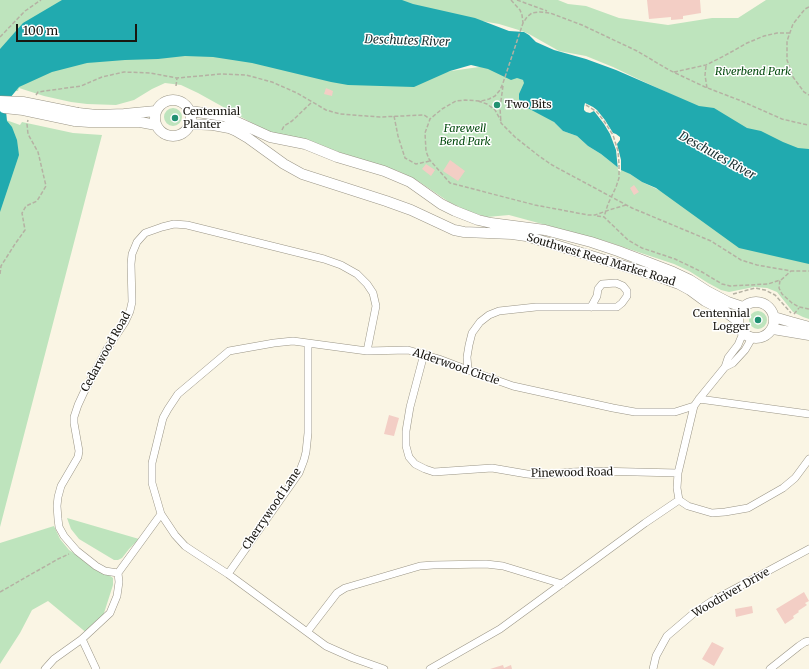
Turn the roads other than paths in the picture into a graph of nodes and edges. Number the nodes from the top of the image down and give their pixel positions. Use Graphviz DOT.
graph roads {
  1 [pos="0,101"];
  2 [pos="0,108"];
  3 [pos="156,111"];
  4 [pos="190,111"];
  5 [pos="76,117"];
  6 [pos="190,124"];
  7 [pos="156,125"];
  8 [pos="591,307"];
  9 [pos="743,307"];
  10 [pos="774,317"];
  11 [pos="738,321"];
  12 [pos="809,326"];
  13 [pos="772,329"];
  14 [pos="748,335"];
  15 [pos="809,335"];
  16 [pos="308,344"];
  17 [pos="367,351"];
  18 [pos="424,354"];
  19 [pos="468,370"];
  20 [pos="699,399"];
  21 [pos="694,406"];
  22 [pos="809,414"];
  23 [pos="809,459"];
  24 [pos="678,473"];
  25 [pos="679,500"];
  26 [pos="161,514"];
  27 [pos="809,550"];
  28 [pos="118,573"];
  29 [pos="228,574"];
  30 [pos="562,584"];
  31 [pos="307,632"];
  32 [pos="82,640"];
  33 [pos="809,641"];
  34 [pos="45,669"];
  35 [pos="96,669"];
  36 [pos="384,669"];
  37 [pos="430,669"];
  38 [pos="653,669"];
  39 [pos="770,669"];
  1 -- 5 [label="main road, bridge"];
  2 -- 5 [label="main road, bridge"];
  3 -- 4 [label="main road, Southwest Reed Market Road"];
  3 -- 5 [label="main road"];
  3 -- 7 [label="main road"];
  4 -- 6 [label="main road"];
  4 -- 9 [label="main road, Southwest Reed Market Road"];
  5 -- 7 [label="main road"];
  6 -- 7 [label="main road"];
  6 -- 11 [label="main road, Southwest Reed Market Road"];
  8 -- 8 [label="street"];
  8 -- 19 [label="street"];
  9 -- 10 [label="main road"];
  9 -- 11 [label="main road"];
  10 -- 12 [label="main road"];
  10 -- 13 [label="main road"];
  11 -- 14 [label="main road"];
  13 -- 14 [label="main road"];
  13 -- 15 [label="main road"];
  14 -- 20 [label="street"];
  16 -- 17 [label="street, Alderwood Circle"];
  16 -- 26 [label="street, Alderwood Circle"];
  16 -- 29 [label="street, Cherrywood Lane"];
  17 -- 18 [label="street, Alderwood Circle"];
  17 -- 28 [label="street, Cedarwood Road"];
  18 -- 19 [label="street, Alderwood Circle"];
  18 -- 24 [label="street, Pinewood Road"];
  19 -- 21 [label="street, Alderwood Circle"];
  20 -- 21 [label="street"];
  20 -- 22 [label="street"];
  21 -- 24 [label="street"];
  23 -- 25 [label="street"];
  24 -- 25 [label="street"];
  25 -- 30 [label="street"];
  26 -- 28 [label="street"];
  26 -- 29 [label="street, Alderwood Circle"];
  27 -- 38 [label="street, Woodriver Drive"];
  28 -- 32 [label="street"];
  29 -- 31 [label="street, Alderwood Circle"];
  30 -- 31 [label="street"];
  30 -- 37 [label="street"];
  31 -- 36 [label="street, Alderwood Circle"];
  32 -- 34 [label="street"];
  32 -- 35 [label="street"];
  33 -- 39 [label="street"];
}
